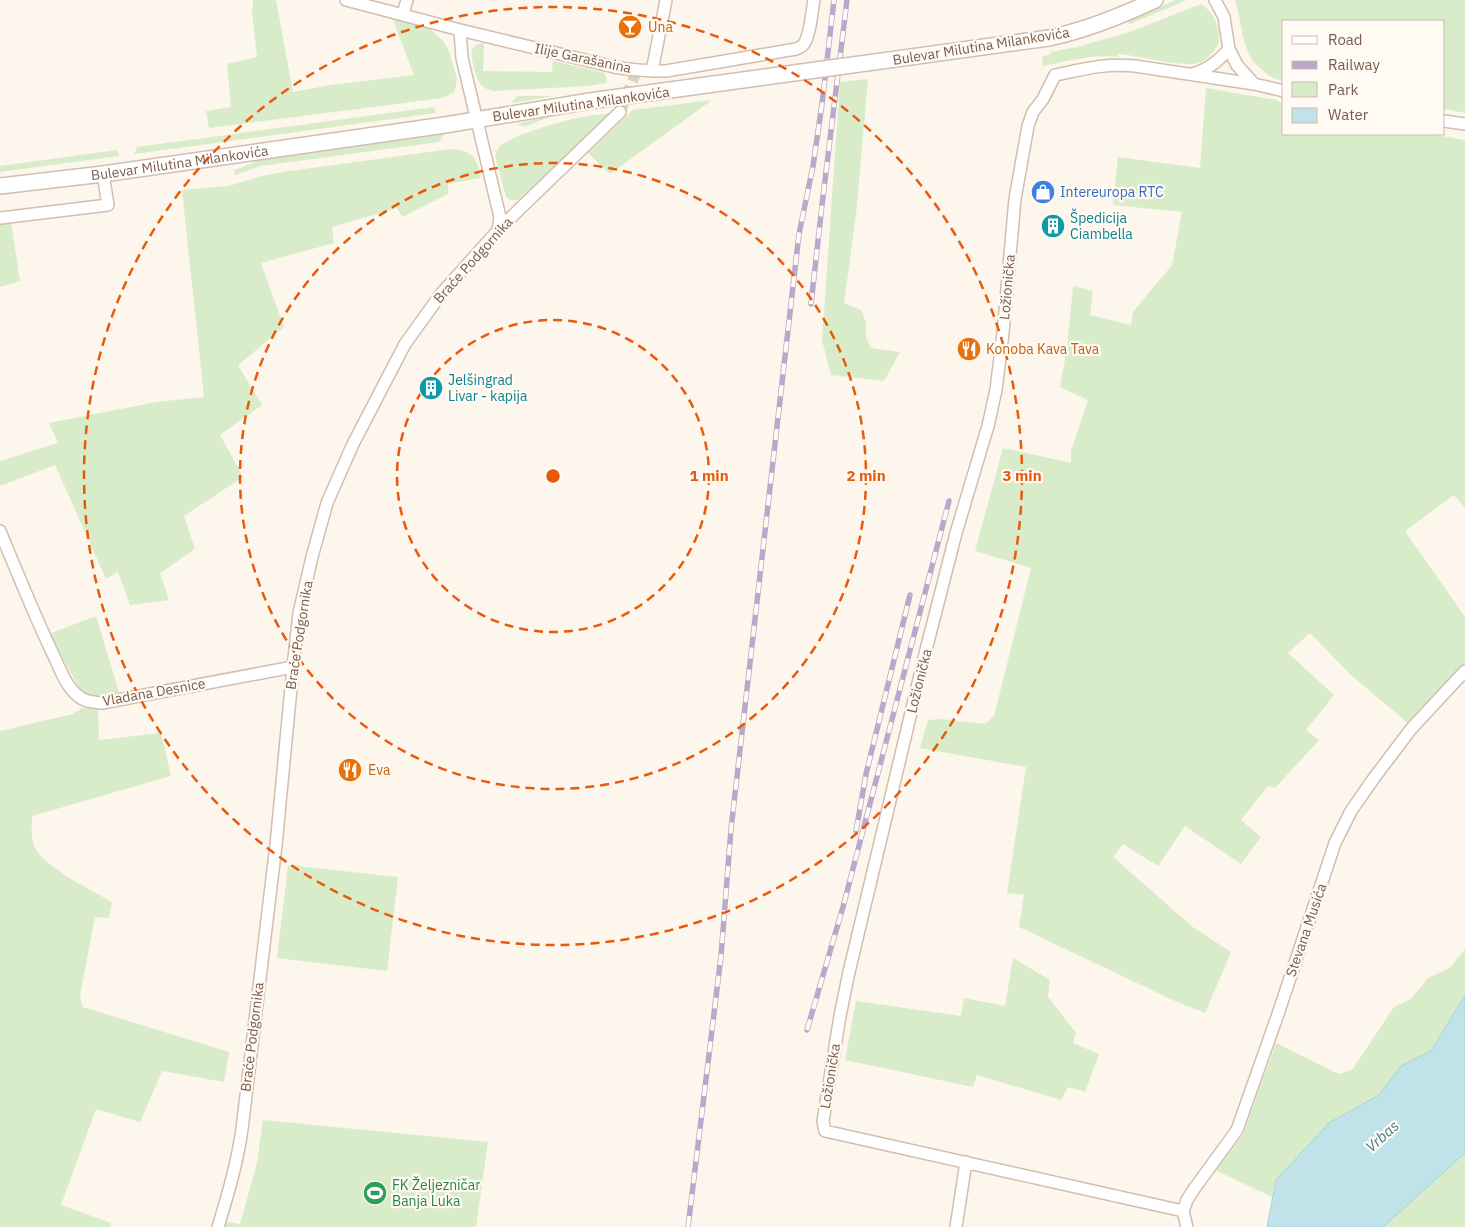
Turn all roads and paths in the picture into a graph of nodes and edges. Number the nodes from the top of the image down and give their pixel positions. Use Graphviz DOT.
graph roads {
  1 [pos="346,0"];
  2 [pos="407,0"];
  3 [pos="666,0"];
  4 [pos="814,0"];
  5 [pos="1155,0"];
  6 [pos="1215,0"];
  7 [pos="403,14"];
  8 [pos="460,30"];
  9 [pos="1229,49"];
  10 [pos="652,70"];
  11 [pos="1188,75"];
  12 [pos="1254,84"];
  13 [pos="1282,90"];
  14 [pos="620,112"];
  15 [pos="476,119"];
  16 [pos="1445,121"];
  17 [pos="1465,124"];
  18 [pos="103,174"];
  19 [pos="0,186"];
  20 [pos="0,218"];
  21 [pos="498,230"];
  22 [pos="0,531"];
  23 [pos="293,667"];
  24 [pos="1465,670"];
  25 [pos="966,1162"];
  26 [pos="1182,1211"];
  27 [pos="218,1227"];
  28 [pos="956,1227"];
  29 [pos="1187,1227"];
  1 -- 7 [label="street, Ilije Garašanina"];
  2 -- 7 [label="street"];
  3 -- 10 [label="street"];
  4 -- 10 [label="street, Ilije Garašanina"];
  5 -- 15 [label="street, Bulevar Milutina Milankovića, bridge"];
  6 -- 9 [label="street"];
  7 -- 8 [label="street, Ilije Garašanina"];
  8 -- 10 [label="street, Ilije Garašanina"];
  8 -- 15 [label="street"];
  9 -- 11 [label="street"];
  9 -- 12 [label="street"];
  11 -- 12 [label="street, Ložionička"];
  11 -- 25 [label="street, Ložionička"];
  12 -- 13 [label="street"];
  14 -- 21 [label="street, Braće Podgornika"];
  15 -- 18 [label="street, Bulevar Milutina Milankovića"];
  15 -- 21 [label="street"];
  16 -- 17 [label="street"];
  18 -- 19 [label="street, Bulevar Milutina Milankovića"];
  18 -- 20 [label="street"];
  21 -- 23 [label="street, Braće Podgornika"];
  22 -- 23 [label="street, Vladana Desnice"];
  23 -- 27 [label="street, Braće Podgornika"];
  24 -- 26 [label="street, Stevana Musića"];
  25 -- 26 [label="street, Ložionička"];
  25 -- 28 [label="street"];
  26 -- 29 [label="street"];
}
